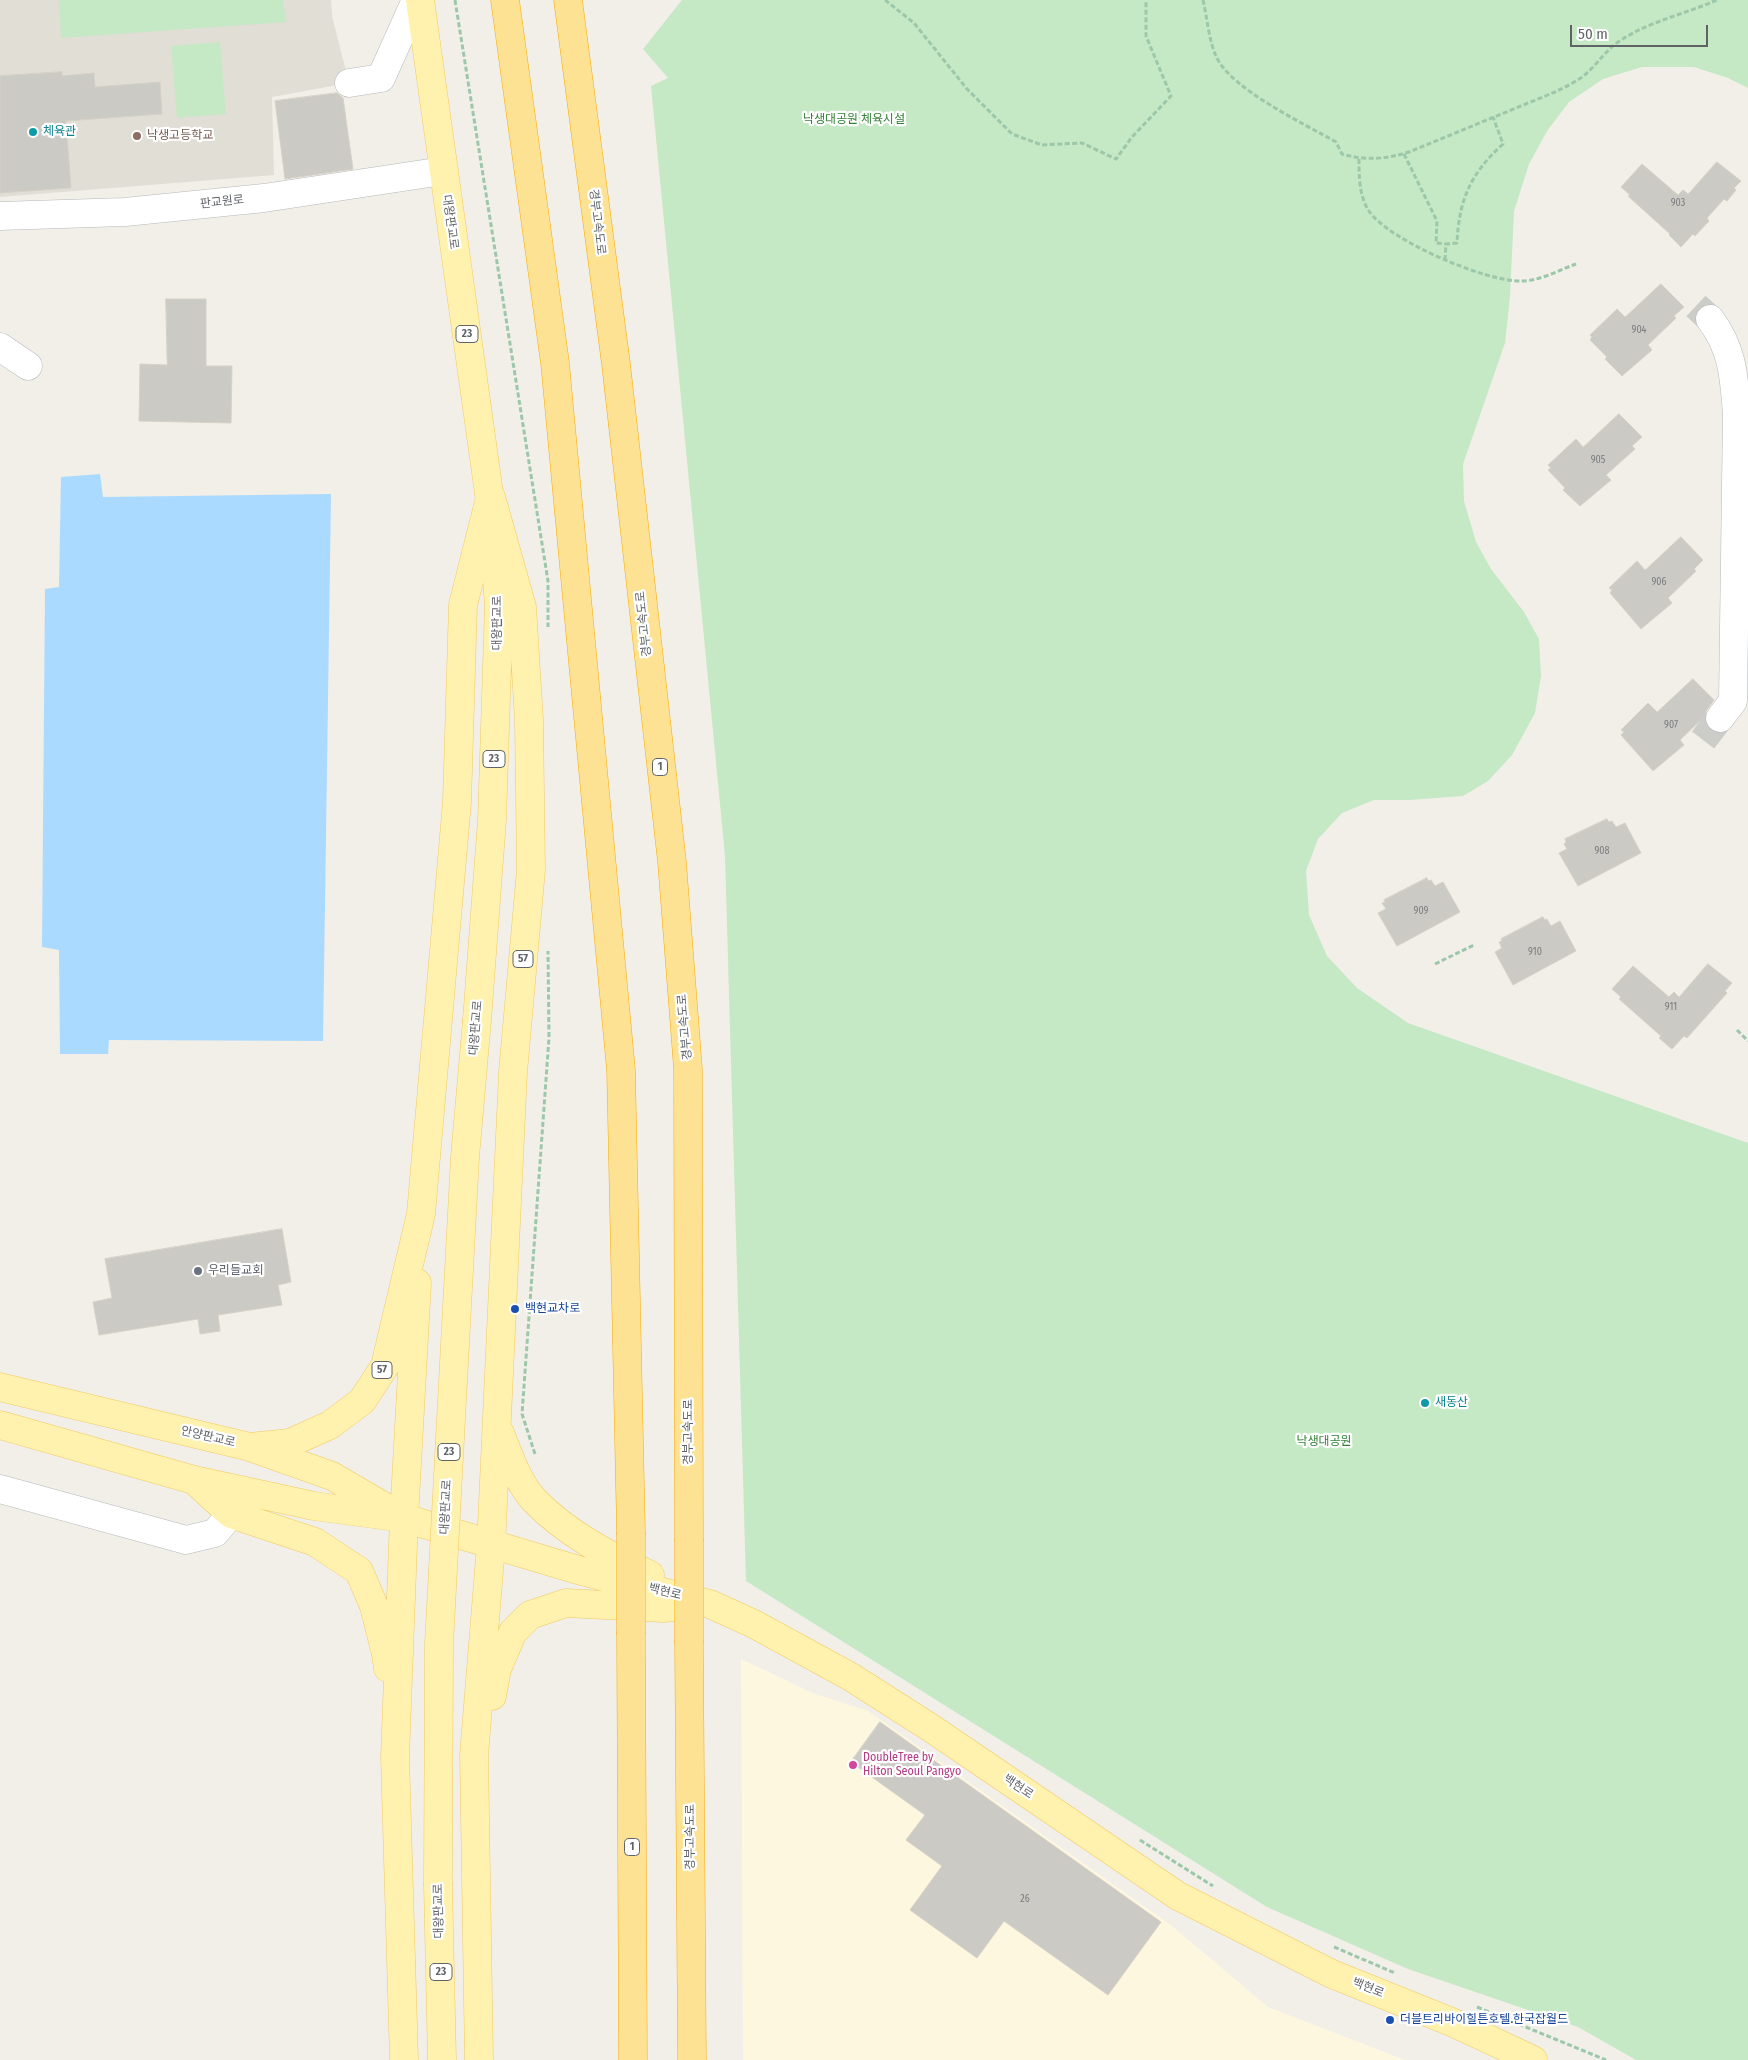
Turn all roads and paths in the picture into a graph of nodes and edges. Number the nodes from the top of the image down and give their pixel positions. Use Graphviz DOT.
graph roads {
  1 [pos="416,0"];
  2 [pos="420,0"];
  3 [pos="455,0"];
  4 [pos="505,0"];
  5 [pos="568,0"];
  6 [pos="885,0"];
  7 [pos="1146,0"];
  8 [pos="1203,0"];
  9 [pos="1717,0"];
  10 [pos="349,83"];
  11 [pos="1493,118"];
  12 [pos="1404,154"];
  13 [pos="1359,159"];
  14 [pos="443,171"];
  15 [pos="0,216"];
  16 [pos="1446,244"];
  17 [pos="1445,260"];
  18 [pos="1576,264"];
  19 [pos="1710,319"];
  20 [pos="0,347"];
  21 [pos="28,366"];
  22 [pos="1742,414"];
  23 [pos="491,497"];
  24 [pos="1741,595"];
  25 [pos="548,630"];
  26 [pos="1720,718"];
  27 [pos="1474,945"];
  28 [pos="548,948"];
  29 [pos="1435,964"];
  30 [pos="1737,1030"];
  31 [pos="1748,1041"];
  32 [pos="421,1214"];
  33 [pos="0,1387"];
  34 [pos="497,1424"];
  35 [pos="0,1425"];
  36 [pos="250,1447"];
  37 [pos="535,1456"];
  38 [pos="194,1480"];
  39 [pos="0,1489"];
  40 [pos="231,1514"];
  41 [pos="404,1518"];
  42 [pos="491,1546"];
  43 [pos="710,1604"];
  44 [pos="474,1755"];
  45 [pos="395,1758"];
  46 [pos="1138,1839"];
  47 [pos="1214,1887"];
  48 [pos="1327,1944"];
  49 [pos="1399,1974"];
  50 [pos="1471,2004"];
  51 [pos="404,2060"];
  52 [pos="442,2060"];
  53 [pos="479,2060"];
  54 [pos="633,2060"];
  55 [pos="692,2060"];
  56 [pos="1533,2060"];
  57 [pos="1606,2060"];
  1 -- 10 [label="street"];
  2 -- 14 [label="main road, 대왕판교로 / 23"];
  3 -- 25 [label="path"];
  4 -- 54 [label="highway, 1, bridge"];
  5 -- 55 [label="highway, 경부고속도로 / 1, bridge"];
  6 -- 7 [label="path"];
  8 -- 13 [label="path"];
  9 -- 11 [label="path"];
  11 -- 12 [label="path"];
  11 -- 16 [label="path"];
  12 -- 13 [label="path"];
  12 -- 16 [label="path"];
  13 -- 17 [label="path"];
  14 -- 15 [label="street, 판교원로"];
  14 -- 23 [label="main road, 대왕판교로 / 23"];
  16 -- 17 [label="path"];
  17 -- 18 [label="path"];
  19 -- 22 [label="street"];
  20 -- 21 [label="street"];
  22 -- 24 [label="street"];
  23 -- 32 [label="main road, 57"];
  23 -- 34 [label="main road, 57"];
  23 -- 52 [label="main road, 대왕판교로 / 23, bridge"];
  24 -- 26 [label="street"];
  27 -- 29 [label="path"];
  28 -- 37 [label="path"];
  30 -- 31 [label="path"];
  32 -- 36 [label="main road, 57"];
  32 -- 41 [label="main road"];
  33 -- 36 [label="main road, 안양판교로 / 57"];
  34 -- 42 [label="main road, 57"];
  34 -- 43 [label="main road"];
  35 -- 38 [label="main road, 안양판교로 / 57"];
  36 -- 41 [label="main road, 안양판교로 / 57"];
  38 -- 40 [label="main road"];
  38 -- 41 [label="main road, 안양판교로 / 57"];
  39 -- 40 [label="street"];
  40 -- 45 [label="main road"];
  41 -- 42 [label="main road, 안양판교로 / 57"];
  41 -- 45 [label="main road"];
  42 -- 43 [label="main road, 백현로"];
  42 -- 44 [label="main road"];
  43 -- 44 [label="main road"];
  43 -- 56 [label="main road, 백현로"];
  44 -- 53 [label="main road"];
  45 -- 51 [label="main road"];
  46 -- 47 [label="path"];
  48 -- 49 [label="path"];
  50 -- 57 [label="path"];
}
